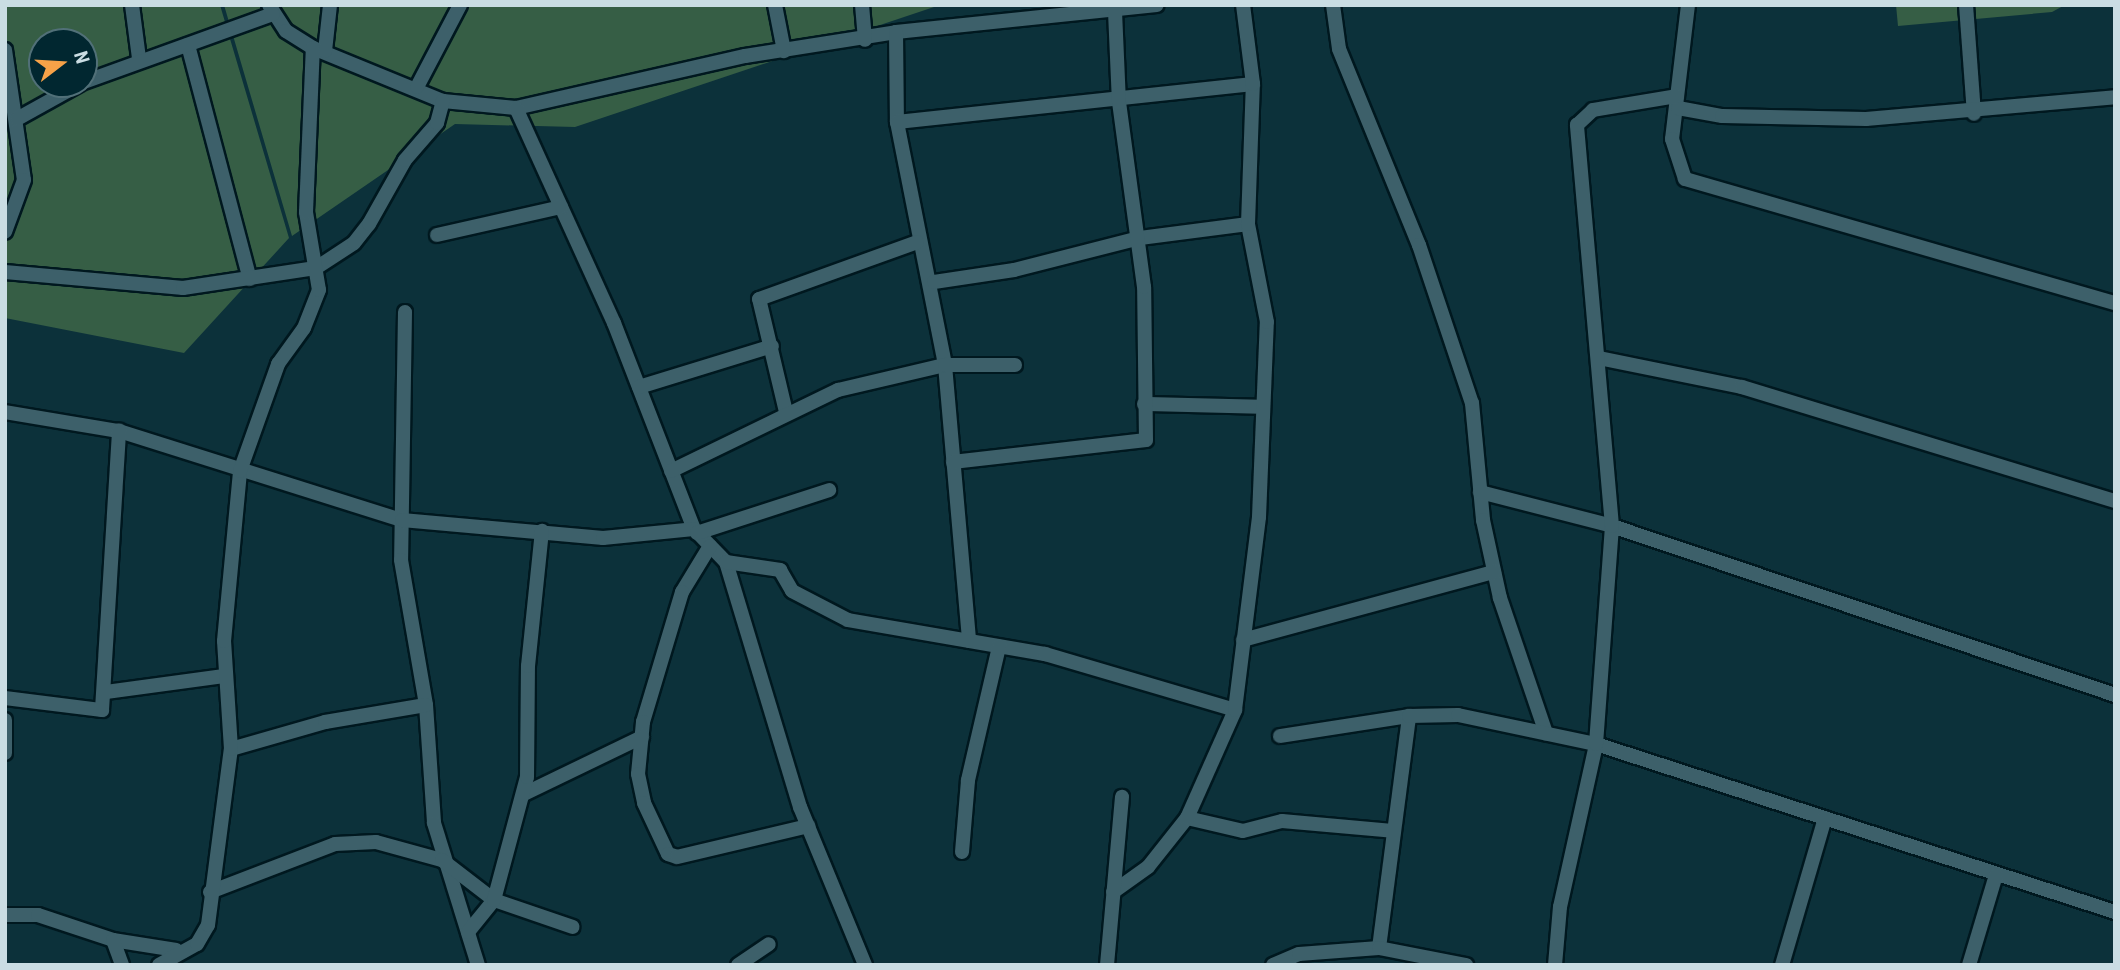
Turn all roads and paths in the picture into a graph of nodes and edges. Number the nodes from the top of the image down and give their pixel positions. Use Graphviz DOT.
graph roads {
  1 [pos="132,5"];
  2 [pos="330,5"];
  3 [pos="460,5"];
  4 [pos="775,5"];
  5 [pos="862,5"];
  6 [pos="1157,5"];
  7 [pos="1242,5"];
  8 [pos="1332,5"];
  9 [pos="1688,5"];
  10 [pos="1966,5"];
  11 [pos="271,10"];
  12 [pos="1115,10"];
  13 [pos="896,32"];
  14 [pos="865,40"];
  15 [pos="188,45"];
  16 [pos="5,50"];
  17 [pos="319,50"];
  18 [pos="784,51"];
  19 [pos="139,58"];
  20 [pos="98,76"];
  21 [pos="1253,84"];
  22 [pos="417,87"];
  23 [pos="2115,97"];
  24 [pos="54,98"];
  25 [pos="443,101"];
  26 [pos="1678,102"];
  27 [pos="1119,103"];
  28 [pos="516,108"];
  29 [pos="1975,114"];
  30 [pos="16,119"];
  31 [pos="897,122"];
  32 [pos="561,207"];
  33 [pos="1248,223"];
  34 [pos="5,232"];
  35 [pos="437,235"];
  36 [pos="1140,238"];
  37 [pos="917,242"];
  38 [pos="316,268"];
  39 [pos="5,272"];
  40 [pos="250,279"];
  41 [pos="934,282"];
  42 [pos="2115,303"];
  43 [pos="405,312"];
  44 [pos="772,346"];
  45 [pos="1599,358"];
  46 [pos="945,365"];
  47 [pos="1015,365"];
  48 [pos="639,387"];
  49 [pos="1144,404"];
  50 [pos="1263,407"];
  51 [pos="6,412"];
  52 [pos="786,412"];
  53 [pos="5,424"];
  54 [pos="119,431"];
  55 [pos="953,462"];
  56 [pos="240,471"];
  57 [pos="671,471"];
  58 [pos="829,490"];
  59 [pos="1480,492"];
  60 [pos="2115,501"];
  61 [pos="402,520"];
  62 [pos="1612,526"];
  63 [pos="542,531"];
  64 [pos="696,531"];
  65 [pos="710,546"];
  66 [pos="726,562"];
  67 [pos="1494,572"];
  68 [pos="1243,640"];
  69 [pos="969,641"];
  70 [pos="999,647"];
  71 [pos="224,676"];
  72 [pos="106,692"];
  73 [pos="2115,695"];
  74 [pos="5,698"];
  75 [pos="426,705"];
  76 [pos="1235,710"];
  77 [pos="1409,716"];
  78 [pos="5,720"];
  79 [pos="1546,733"];
  80 [pos="1280,736"];
  81 [pos="642,737"];
  82 [pos="1596,744"];
  83 [pos="230,749"];
  84 [pos="5,753"];
  85 [pos="524,794"];
  86 [pos="1122,797"];
  87 [pos="1187,817"];
  88 [pos="1825,818"];
  89 [pos="808,826"];
  90 [pos="1393,831"];
  91 [pos="962,852"];
  92 [pos="442,860"];
  93 [pos="1996,875"];
  94 [pos="211,892"];
  95 [pos="1113,892"];
  96 [pos="494,900"];
  97 [pos="2115,912"];
  98 [pos="5,915"];
  99 [pos="573,927"];
  100 [pos="468,932"];
  101 [pos="113,940"];
  102 [pos="769,944"];
  103 [pos="1379,948"];
  104 [pos="176,950"];
  105 [pos="122,965"];
  106 [pos="159,965"];
  107 [pos="478,965"];
  108 [pos="738,965"];
  109 [pos="865,965"];
  110 [pos="1107,965"];
  111 [pos="1273,965"];
  112 [pos="1466,965"];
  113 [pos="1555,965"];
  114 [pos="1782,965"];
  115 [pos="1969,965"];
  1 -- 19 [label="street"];
  2 -- 17 [label="street"];
  3 -- 22 [label="street"];
  4 -- 18 [label="street"];
  5 -- 14 [label="street"];
  6 -- 12 [label="street"];
  7 -- 21 [label="street"];
  8 -- 59 [label="street"];
  9 -- 26 [label="street"];
  10 -- 29 [label="street"];
  11 -- 15 [label="street"];
  11 -- 17 [label="street"];
  12 -- 13 [label="street"];
  12 -- 27 [label="street"];
  13 -- 14 [label="street"];
  13 -- 31 [label="street"];
  14 -- 18 [label="street"];
  15 -- 19 [label="street"];
  15 -- 40 [label="street"];
  16 -- 30 [label="street"];
  17 -- 22 [label="street"];
  17 -- 38 [label="street"];
  18 -- 28 [label="street"];
  19 -- 20 [label="street"];
  21 -- 27 [label="street"];
  21 -- 33 [label="street"];
  22 -- 25 [label="street"];
  23 -- 29 [label="street"];
  24 -- 30 [label="street"];
  25 -- 28 [label="street"];
  25 -- 38 [label="street"];
  26 -- 29 [label="street"];
  26 -- 42 [label="street"];
  26 -- 45 [label="street"];
  27 -- 31 [label="street"];
  27 -- 36 [label="street"];
  28 -- 32 [label="street"];
  30 -- 34 [label="street"];
  31 -- 37 [label="street"];
  32 -- 35 [label="street"];
  32 -- 48 [label="street"];
  33 -- 36 [label="street"];
  33 -- 50 [label="street"];
  36 -- 41 [label="street"];
  36 -- 49 [label="street"];
  37 -- 41 [label="street"];
  37 -- 44 [label="street"];
  38 -- 40 [label="street"];
  38 -- 56 [label="street"];
  39 -- 40 [label="street"];
  41 -- 46 [label="street"];
  43 -- 61 [label="street"];
  44 -- 48 [label="street"];
  44 -- 52 [label="street"];
  45 -- 60 [label="street"];
  45 -- 62 [label="street"];
  46 -- 47 [label="street"];
  46 -- 52 [label="street"];
  46 -- 55 [label="street"];
  48 -- 57 [label="street"];
  49 -- 50 [label="street"];
  49 -- 55 [label="street"];
  50 -- 68 [label="street"];
  51 -- 53 [label="street"];
  51 -- 54 [label="street"];
  52 -- 57 [label="street"];
  54 -- 56 [label="street"];
  54 -- 72 [label="street"];
  55 -- 69 [label="street"];
  56 -- 61 [label="street"];
  56 -- 71 [label="street"];
  57 -- 64 [label="street"];
  58 -- 64 [label="street"];
  59 -- 62 [label="street"];
  59 -- 67 [label="street"];
  61 -- 63 [label="street"];
  61 -- 75 [label="street"];
  62 -- 73 [label="street"];
  62 -- 82 [label="street"];
  63 -- 64 [label="street"];
  63 -- 85 [label="street"];
  64 -- 65 [label="street"];
  65 -- 66 [label="street"];
  65 -- 81 [label="street"];
  66 -- 69 [label="street"];
  66 -- 89 [label="street"];
  67 -- 68 [label="street"];
  67 -- 79 [label="street"];
  68 -- 76 [label="street"];
  69 -- 70 [label="street"];
  70 -- 76 [label="street"];
  70 -- 91 [label="street"];
  71 -- 72 [label="street"];
  71 -- 83 [label="street"];
  72 -- 74 [label="street"];
  75 -- 83 [label="street"];
  75 -- 92 [label="street"];
  76 -- 87 [label="street"];
  77 -- 79 [label="street"];
  77 -- 80 [label="street"];
  77 -- 90 [label="street"];
  78 -- 84 [label="street"];
  79 -- 82 [label="street"];
  81 -- 85 [label="street"];
  81 -- 89 [label="street"];
  82 -- 88 [label="street"];
  82 -- 113 [label="street"];
  83 -- 94 [label="street"];
  85 -- 96 [label="street"];
  86 -- 95 [label="street"];
  87 -- 90 [label="street"];
  87 -- 95 [label="street"];
  88 -- 93 [label="street"];
  88 -- 114 [label="street"];
  89 -- 109 [label="street"];
  90 -- 103 [label="street"];
  92 -- 94 [label="street"];
  92 -- 96 [label="street"];
  92 -- 100 [label="street"];
  93 -- 97 [label="street"];
  93 -- 115 [label="street"];
  94 -- 104 [label="street"];
  95 -- 110 [label="street"];
  96 -- 99 [label="street"];
  96 -- 100 [label="street"];
  98 -- 101 [label="street"];
  100 -- 107 [label="street"];
  101 -- 104 [label="street"];
  101 -- 105 [label="street"];
  102 -- 108 [label="street"];
  103 -- 111 [label="street"];
  103 -- 112 [label="street"];
  104 -- 106 [label="street"];
}
